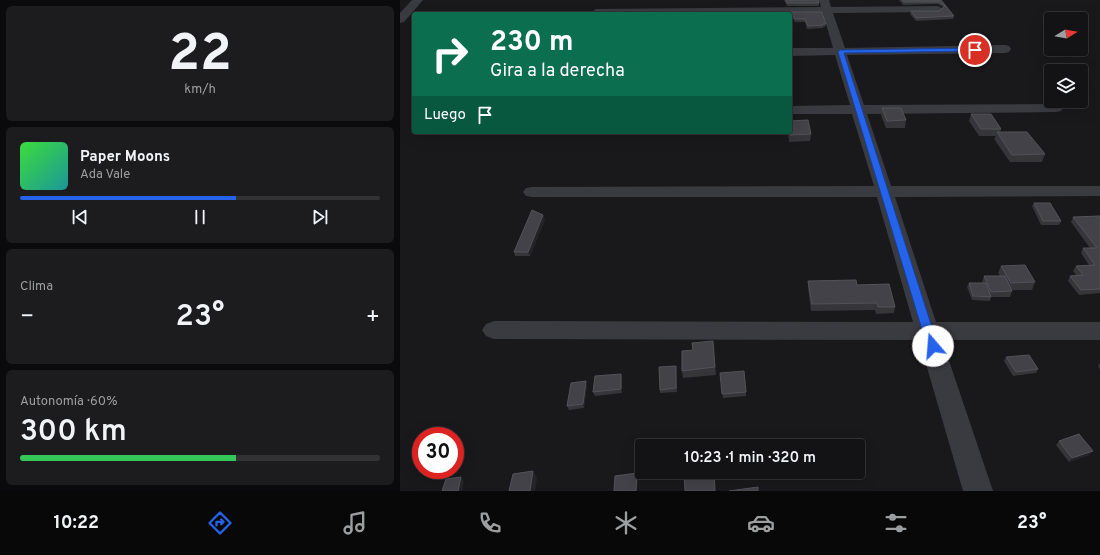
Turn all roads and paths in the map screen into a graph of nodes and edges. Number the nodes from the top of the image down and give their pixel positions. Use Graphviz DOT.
graph roads {
  1 [pos="418,0"];
  2 [pos="598,0"];
  3 [pos="826,5"];
  4 [pos="938,9"];
  5 [pos="596,12"];
  6 [pos="625,12"];
  7 [pos="400,20"];
  8 [pos="1005,49"];
  9 [pos="792,52"];
  10 [pos="840,52"];
  11 [pos="1056,108"];
  12 [pos="858,109"];
  13 [pos="792,110"];
  14 [pos="1100,191"];
  15 [pos="532,192"];
  16 [pos="884,192"];
  17 [pos="494,330"];
  18 [pos="928,331"];
  19 [pos="1100,331"];
  20 [pos="978,491"];
  1 -- 7 [label="street"];
  2 -- 5 [label="street"];
  3 -- 4 [label="street"];
  3 -- 6 [label="street"];
  3 -- 10 [label="street"];
  8 -- 10 [label="street"];
  9 -- 10 [label="street"];
  10 -- 12 [label="street"];
  11 -- 12 [label="street"];
  12 -- 13 [label="street"];
  12 -- 16 [label="street"];
  14 -- 16 [label="street"];
  15 -- 16 [label="street"];
  16 -- 18 [label="street"];
  17 -- 18 [label="street"];
  18 -- 19 [label="street"];
  18 -- 20 [label="street"];
}
